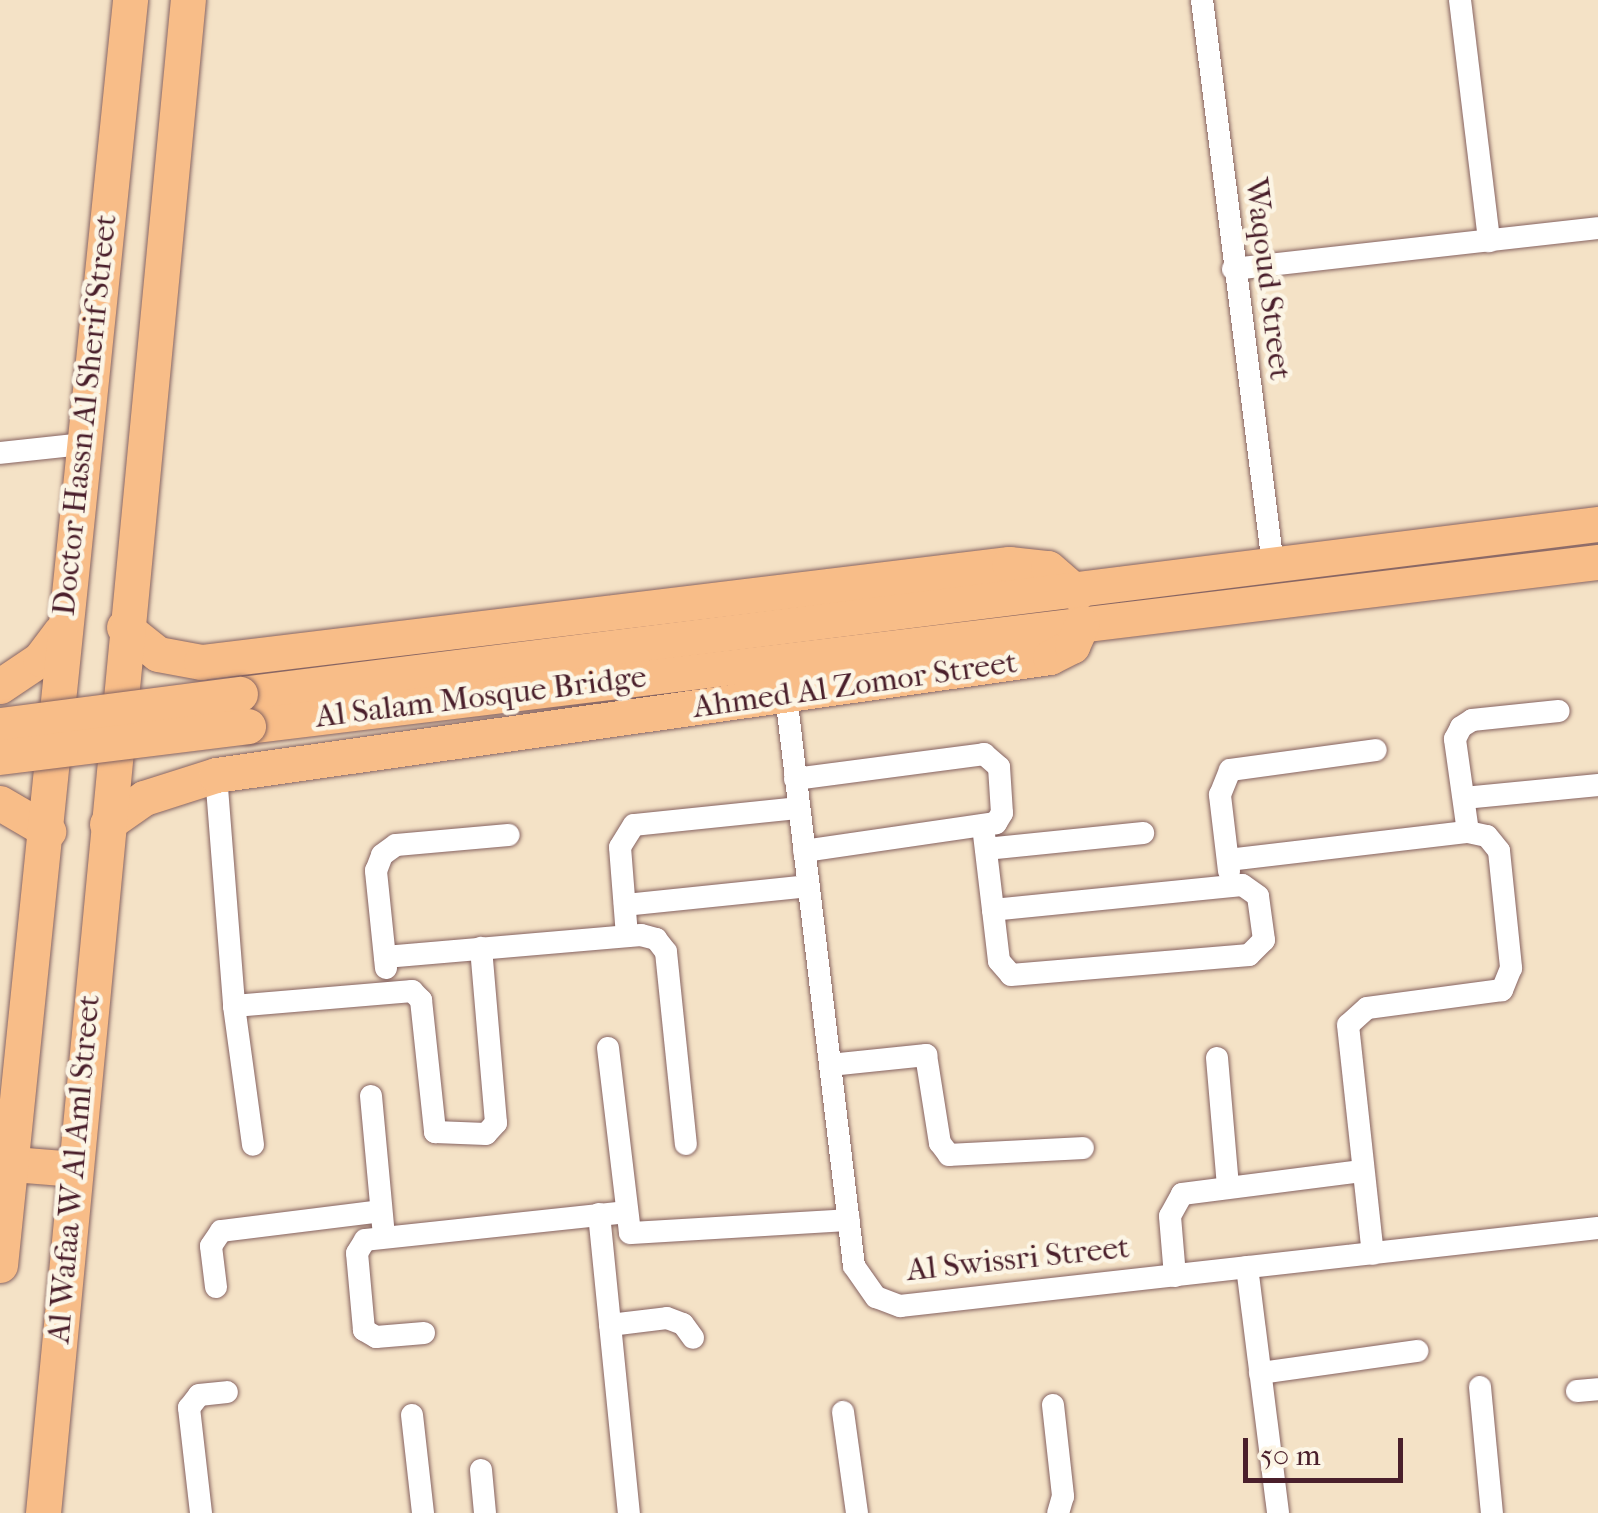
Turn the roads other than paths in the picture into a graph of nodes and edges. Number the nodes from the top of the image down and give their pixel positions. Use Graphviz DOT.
graph roads {
  1 [pos="130,0"];
  2 [pos="188,0"];
  3 [pos="1202,0"];
  4 [pos="1460,0"];
  5 [pos="1598,228"];
  6 [pos="1488,241"];
  7 [pos="1233,269"];
  8 [pos="83,444"];
  9 [pos="0,452"];
  10 [pos="1598,524"];
  11 [pos="1598,562"];
  12 [pos="1273,565"];
  13 [pos="1080,608"];
  14 [pos="124,628"];
  15 [pos="60,632"];
  16 [pos="225,659"];
  17 [pos="0,686"];
  18 [pos="786,695"];
  19 [pos="244,710"];
  20 [pos="1559,711"];
  21 [pos="0,724"];
  22 [pos="1376,750"];
  23 [pos="0,758"];
  24 [pos="216,775"];
  25 [pos="795,779"];
  26 [pos="1598,785"];
  27 [pos="1464,798"];
  28 [pos="0,803"];
  29 [pos="798,808"];
  30 [pos="107,824"];
  31 [pos="48,831"];
  32 [pos="1468,832"];
  33 [pos="1143,833"];
  34 [pos="509,835"];
  35 [pos="984,838"];
  36 [pos="804,851"];
  37 [pos="1228,860"];
  38 [pos="808,886"];
  39 [pos="1231,886"];
  40 [pos="624,905"];
  41 [pos="993,910"];
  42 [pos="627,936"];
  43 [pos="480,948"];
  44 [pos="384,957"];
  45 [pos="388,992"];
  46 [pos="234,1006"];
  47 [pos="608,1048"];
  48 [pos="1217,1058"];
  49 [pos="830,1065"];
  50 [pos="370,1096"];
  51 [pos="686,1144"];
  52 [pos="252,1145"];
  53 [pos="1083,1148"];
  54 [pos="13,1164"];
  55 [pos="75,1170"];
  56 [pos="1362,1171"];
  57 [pos="1228,1186"];
  58 [pos="381,1211"];
  59 [pos="625,1212"];
  60 [pos="599,1214"];
  61 [pos="848,1220"];
  62 [pos="1598,1228"];
  63 [pos="384,1236"];
  64 [pos="1374,1254"];
  65 [pos="0,1265"];
  66 [pos="1247,1268"];
  67 [pos="1176,1276"];
  68 [pos="216,1287"];
  69 [pos="610,1325"];
  70 [pos="424,1333"];
  71 [pos="692,1338"];
  72 [pos="1416,1351"];
  73 [pos="1260,1373"];
  74 [pos="1480,1388"];
  75 [pos="227,1392"];
  76 [pos="1053,1406"];
  77 [pos="843,1412"];
  78 [pos="412,1415"];
  79 [pos="481,1470"];
  80 [pos="423,1512"];
  81 [pos="42,1513"];
  82 [pos="202,1513"];
  83 [pos="414,1513"];
  84 [pos="485,1513"];
  85 [pos="630,1513"];
  86 [pos="857,1513"];
  87 [pos="1058,1513"];
  88 [pos="1278,1513"];
  89 [pos="1492,1513"];
  1 -- 8 [label="main road, Doctor Hassn Al Sherif Street"];
  2 -- 14 [label="main road, Doctor Hassn Al Sherif Street"];
  3 -- 7 [label="street, Waqoud Street"];
  4 -- 6 [label="street"];
  5 -- 6 [label="street"];
  6 -- 7 [label="street"];
  7 -- 12 [label="street, Waqoud Street"];
  8 -- 9 [label="street"];
  8 -- 15 [label="main road, Doctor Hassn Al Sherif Street"];
  10 -- 12 [label="main road"];
  11 -- 13 [label="main road"];
  12 -- 13 [label="main road"];
  13 -- 16 [label="main road"];
  13 -- 18 [label="main road, Ahmed Al Zomor Street"];
  13 -- 19 [label="main road, Al Salam Mosque Bridge"];
  14 -- 16 [label="main road"];
  14 -- 30 [label="main road, Doctor Hassn Al Sherif Street"];
  15 -- 17 [label="main road"];
  15 -- 31 [label="main road, Doctor Hassn Al Sherif Street"];
  16 -- 24 [label="main road"];
  18 -- 24 [label="main road, Ahmed Al Zomor Street"];
  18 -- 25 [label="street, Al Swissri Street"];
  19 -- 21 [label="main road, Al Salam Mosque Bridge, bridge"];
  19 -- 23 [label="main road, Al Salam Mosque Bridge, bridge"];
  20 -- 27 [label="street"];
  22 -- 37 [label="street"];
  24 -- 30 [label="main road, Ahmed Al Zomor Street"];
  24 -- 46 [label="street"];
  25 -- 29 [label="street, Al Swissri Street"];
  25 -- 35 [label="street"];
  26 -- 27 [label="street"];
  27 -- 32 [label="street"];
  28 -- 31 [label="main road"];
  29 -- 36 [label="street, Al Swissri Street"];
  29 -- 40 [label="street"];
  30 -- 55 [label="main road, Al Wafaa W Al Aml Street"];
  31 -- 54 [label="main road, Al Wafaa W Al Aml Street"];
  32 -- 37 [label="street"];
  32 -- 56 [label="street"];
  33 -- 35 [label="street"];
  34 -- 44 [label="street"];
  35 -- 36 [label="street"];
  35 -- 41 [label="street"];
  36 -- 38 [label="street, Al Swissri Street"];
  37 -- 39 [label="street"];
  38 -- 40 [label="street"];
  38 -- 49 [label="street, Al Swissri Street"];
  39 -- 41 [label="street"];
  39 -- 41 [label="street"];
  40 -- 42 [label="street"];
  42 -- 43 [label="street"];
  42 -- 51 [label="street"];
  43 -- 44 [label="street"];
  43 -- 45 [label="street"];
  44 -- 45 [label="street"];
  45 -- 46 [label="street"];
  46 -- 52 [label="street"];
  47 -- 59 [label="street"];
  48 -- 57 [label="street"];
  49 -- 53 [label="street"];
  49 -- 61 [label="street, Al Swissri Street"];
  50 -- 58 [label="street"];
  54 -- 55 [label="main road"];
  54 -- 65 [label="main road, Al Wafaa W Al Aml Street"];
  55 -- 81 [label="main road, Al Wafaa W Al Aml Street"];
  56 -- 57 [label="street"];
  56 -- 64 [label="street"];
  57 -- 67 [label="street"];
  58 -- 63 [label="street"];
  58 -- 68 [label="street"];
  59 -- 60 [label="street"];
  59 -- 61 [label="street"];
  60 -- 63 [label="street"];
  60 -- 69 [label="street"];
  61 -- 67 [label="street, Al Swissri Street"];
  62 -- 64 [label="street, Al Swissri Street"];
  63 -- 70 [label="street"];
  64 -- 66 [label="street, Al Swissri Street"];
  66 -- 67 [label="street, Al Swissri Street"];
  66 -- 73 [label="street"];
  69 -- 71 [label="street"];
  69 -- 85 [label="street"];
  72 -- 73 [label="street"];
  73 -- 88 [label="street"];
  74 -- 89 [label="street"];
  75 -- 82 [label="street"];
  76 -- 87 [label="street"];
  77 -- 86 [label="street"];
  78 -- 80 [label="street"];
  79 -- 84 [label="street"];
  80 -- 83 [label="street"];
}
